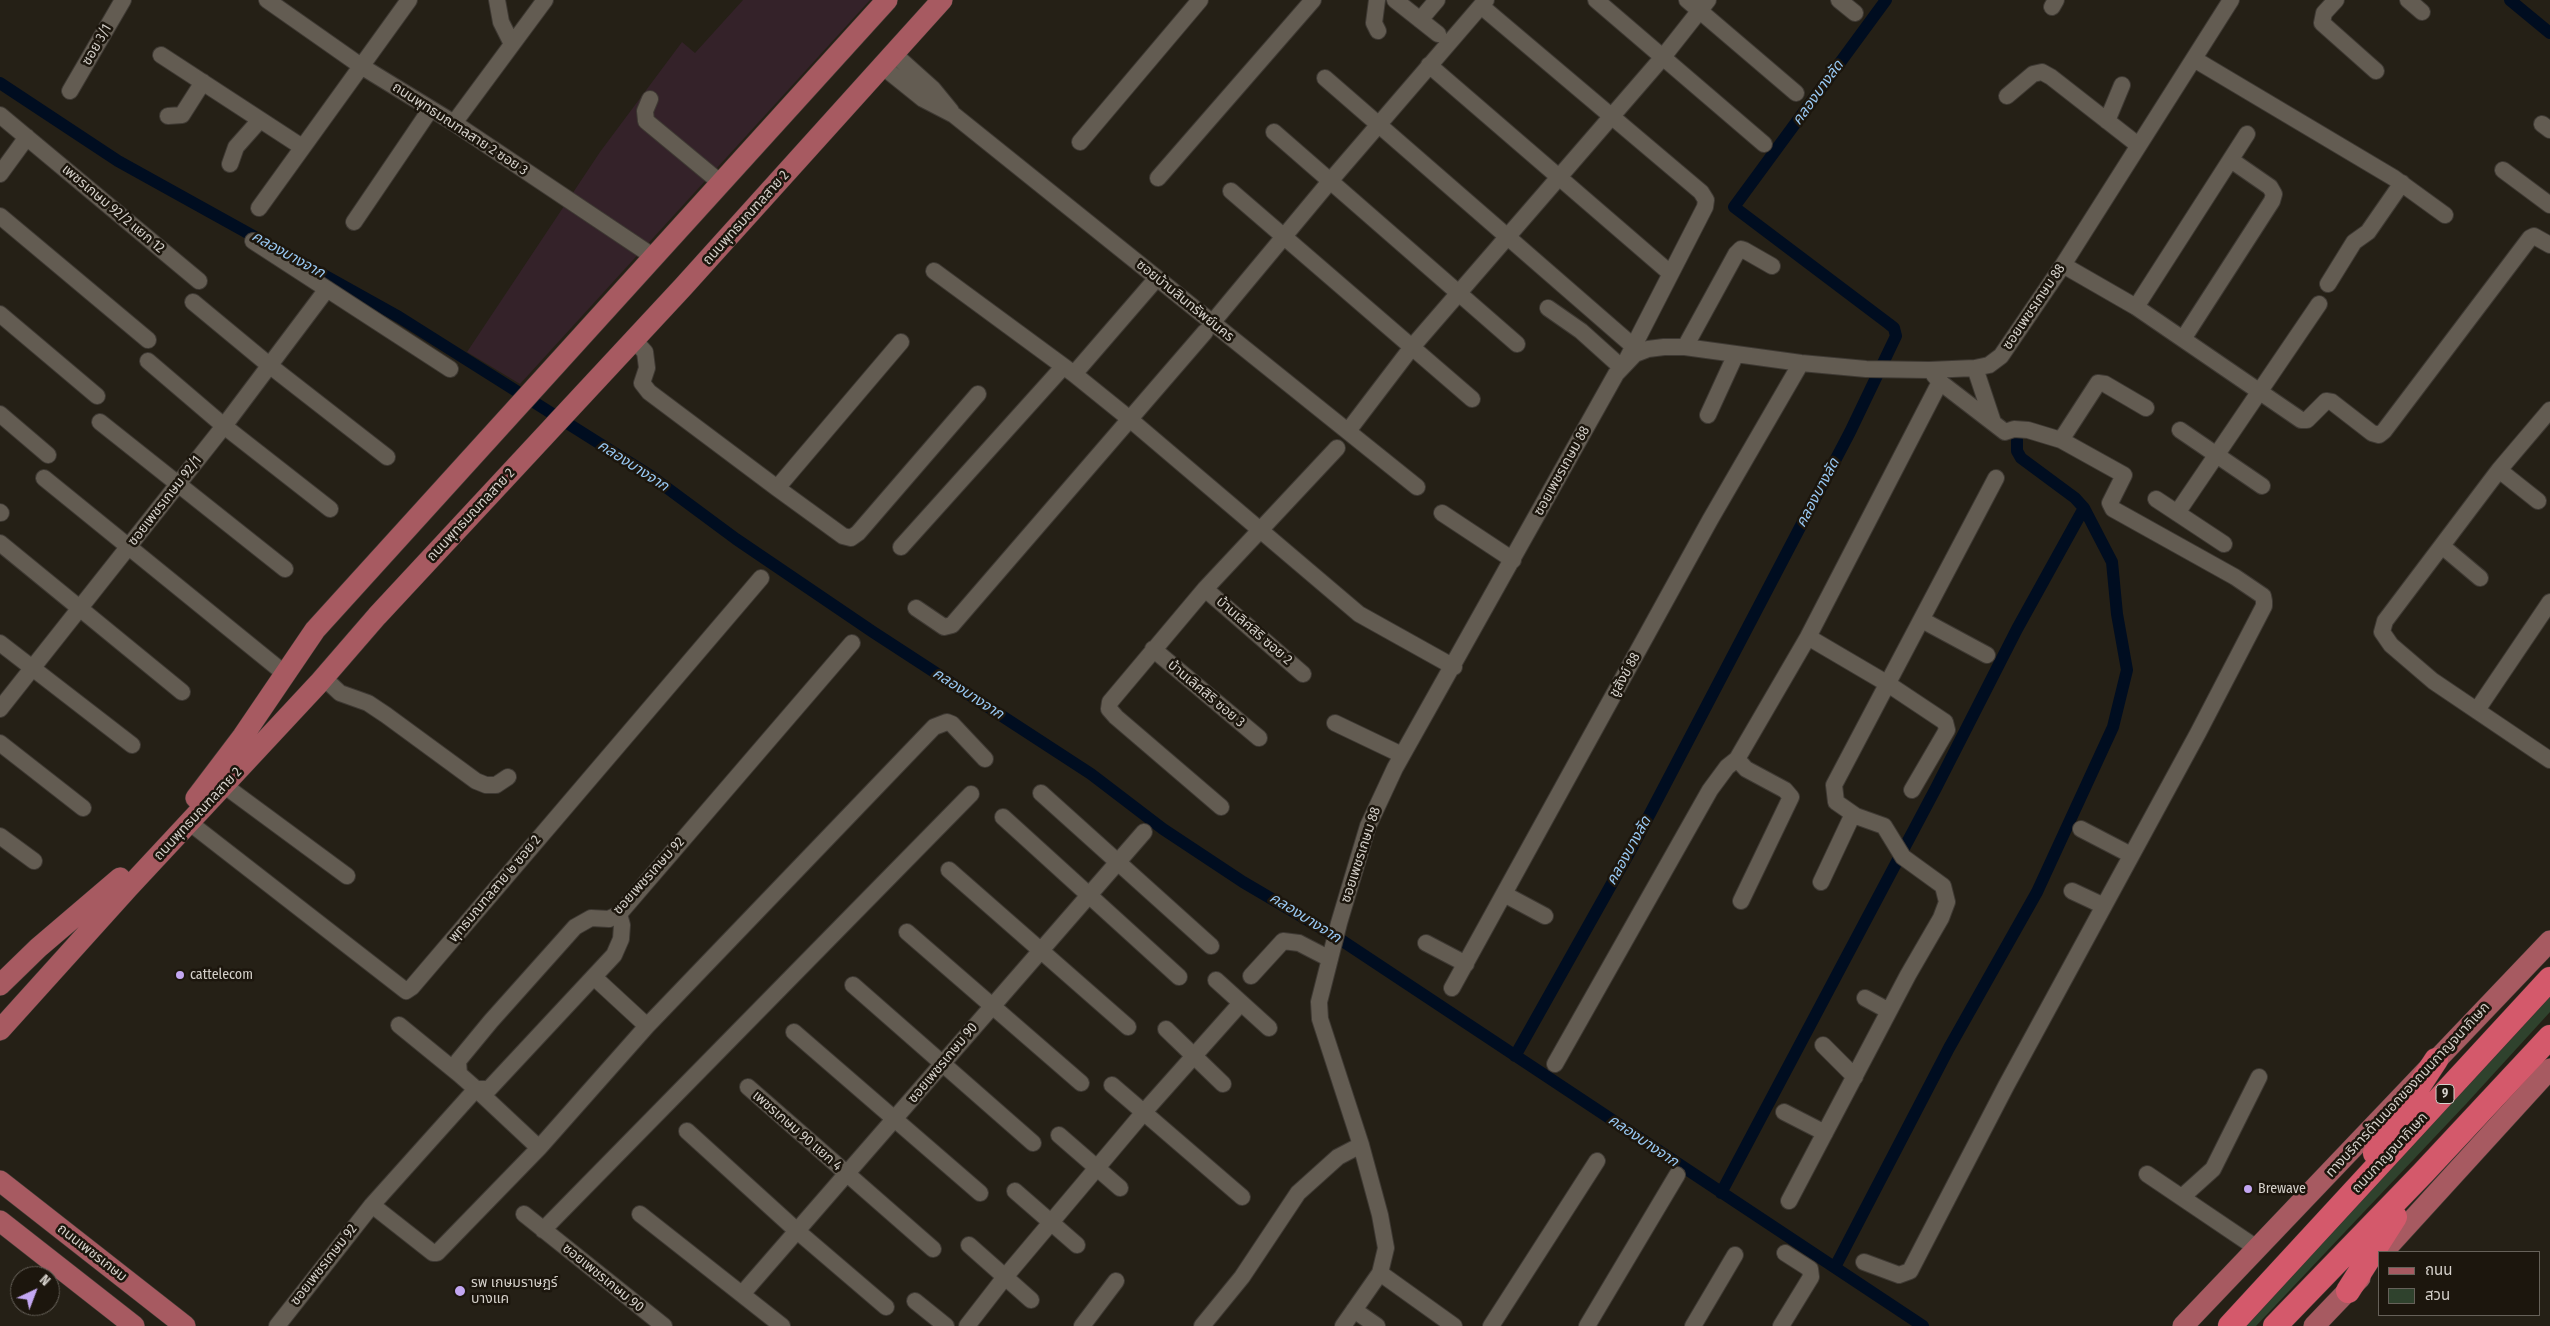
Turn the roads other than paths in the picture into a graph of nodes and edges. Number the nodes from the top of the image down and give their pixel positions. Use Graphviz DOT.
graph roads {
  1 [pos="267,0"];
  2 [pos="409,0"];
  3 [pos="497,0"];
  4 [pos="545,0"];
  5 [pos="887,0"];
  6 [pos="942,0"];
  7 [pos="1200,0"];
  8 [pos="1313,0"];
  9 [pos="1377,0"];
  10 [pos="1395,0"];
  11 [pos="1437,0"];
  12 [pos="1596,0"];
  13 [pos="1687,0"];
  14 [pos="1839,0"];
  15 [pos="2336,0"];
  16 [pos="2408,0"];
  17 [pos="2227,1"];
  18 [pos="117,2"];
  19 [pos="1484,3"];
  20 [pos="1704,5"];
  21 [pos="2422,12"];
  22 [pos="1855,13"];
  23 [pos="1420,20"];
  24 [pos="1378,31"];
  25 [pos="1438,34"];
  26 [pos="512,44"];
  27 [pos="161,55"];
  28 [pos="1663,57"];
  29 [pos="2194,59"];
  30 [pos="888,60"];
  31 [pos="1430,65"];
  32 [pos="361,66"];
  33 [pos="2376,71"];
  34 [pos="1325,78"];
  35 [pos="203,82"];
  36 [pos="2122,85"];
  37 [pos="70,91"];
  38 [pos="1796,93"];
  39 [pos="2007,96"];
  40 [pos="650,99"];
  41 [pos="430,110"];
  42 [pos="0,115"];
  43 [pos="168,116"];
  44 [pos="1610,116"];
  45 [pos="260,120"];
  46 [pos="2107,121"];
  47 [pos="454,123"];
  48 [pos="1378,124"];
  49 [pos="1274,132"];
  50 [pos="2247,134"];
  51 [pos="26,137"];
  52 [pos="1080,142"];
  53 [pos="1764,144"];
  54 [pos="2138,145"];
  55 [pos="302,147"];
  56 [pos="2231,160"];
  57 [pos="230,164"];
  58 [pos="2503,170"];
  59 [pos="0,174"];
  60 [pos="1559,176"];
  61 [pos="1158,178"];
  62 [pos="1331,180"];
  63 [pos="2402,183"];
  64 [pos="722,184"];
  65 [pos="1231,191"];
  66 [pos="2550,205"];
  67 [pos="259,208"];
  68 [pos="2445,215"];
  69 [pos="0,216"];
  70 [pos="354,222"];
  71 [pos="1284,236"];
  72 [pos="1507,236"];
  73 [pos="253,241"];
  74 [pos="2550,245"];
  75 [pos="654,257"];
  76 [pos="2063,265"];
  77 [pos="1772,266"];
  78 [pos="934,271"];
  79 [pos="1670,273"];
  80 [pos="1157,278"];
  81 [pos="199,281"];
  82 [pos="2328,284"];
  83 [pos="327,289"];
  84 [pos="1460,292"];
  85 [pos="193,302"];
  86 [pos="2319,304"];
  87 [pos="2136,307"];
  88 [pos="1548,308"];
  89 [pos="0,314"];
  90 [pos="1209,328"];
  91 [pos="2183,339"];
  92 [pos="148,340"];
  93 [pos="634,340"];
  94 [pos="901,342"];
  95 [pos="1517,344"];
  96 [pos="1633,346"];
  97 [pos="1412,347"];
  98 [pos="1685,348"];
  99 [pos="1736,354"];
  100 [pos="148,361"];
  101 [pos="1801,363"];
  102 [pos="269,365"];
  103 [pos="1623,365"];
  104 [pos="1975,368"];
  105 [pos="450,369"];
  106 [pos="1069,370"];
  107 [pos="1934,376"];
  108 [pos="2259,390"];
  109 [pos="978,394"];
  110 [pos="97,396"];
  111 [pos="1472,400"];
  112 [pos="2146,408"];
  113 [pos="2550,410"];
  114 [pos="0,414"];
  115 [pos="1708,415"];
  116 [pos="1131,420"];
  117 [pos="100,422"];
  118 [pos="1993,422"];
  119 [pos="224,426"];
  120 [pos="2180,430"];
  121 [pos="1348,432"];
  122 [pos="2061,440"];
  123 [pos="1337,448"];
  124 [pos="2216,454"];
  125 [pos="48,455"];
  126 [pos="387,456"];
  127 [pos="2499,470"];
  128 [pos="44,478"];
  129 [pos="1996,478"];
  130 [pos="178,484"];
  131 [pos="2262,486"];
  132 [pos="1417,487"];
  133 [pos="777,488"];
  134 [pos="2156,499"];
  135 [pos="2538,501"];
  136 [pos="330,509"];
  137 [pos="1442,513"];
  138 [pos="2177,513"];
  139 [pos="1260,531"];
  140 [pos="0,543"];
  141 [pos="2224,544"];
  142 [pos="2442,546"];
  143 [pos="900,547"];
  144 [pos="128,548"];
  145 [pos="1513,560"];
  146 [pos="285,569"];
  147 [pos="761,578"];
  148 [pos="2480,578"];
  149 [pos="1205,589"];
  150 [pos="2550,602"];
  151 [pos="916,608"];
  152 [pos="80,609"];
  153 [pos="1922,620"];
  154 [pos="1808,637"];
  155 [pos="0,642"];
  156 [pos="852,643"];
  157 [pos="1153,649"];
  158 [pos="1987,655"];
  159 [pos="289,666"];
  160 [pos="1454,666"];
  161 [pos="32,669"];
  162 [pos="1303,674"];
  163 [pos="321,681"];
  164 [pos="1888,684"];
  165 [pos="182,692"];
  166 [pos="0,709"];
  167 [pos="2477,710"];
  168 [pos="1335,723"];
  169 [pos="1259,738"];
  170 [pos="0,743"];
  171 [pos="132,745"];
  172 [pos="1402,755"];
  173 [pos="985,759"];
  174 [pos="1737,759"];
  175 [pos="2550,760"];
  176 [pos="508,777"];
  177 [pos="225,786"];
  178 [pos="1912,790"];
  179 [pos="971,794"];
  180 [pos="1041,794"];
  181 [pos="1221,807"];
  182 [pos="83,808"];
  183 [pos="1853,814"];
  184 [pos="1003,817"];
  185 [pos="190,823"];
  186 [pos="2081,829"];
  187 [pos="1144,832"];
  188 [pos="0,836"];
  189 [pos="2131,855"];
  190 [pos="34,861"];
  191 [pos="1118,862"];
  192 [pos="949,870"];
  193 [pos="347,876"];
  194 [pos="1821,882"];
  195 [pos="2072,891"];
  196 [pos="1504,894"];
  197 [pos="1088,895"];
  198 [pos="1741,901"];
  199 [pos="2104,906"];
  200 [pos="619,914"];
  201 [pos="1545,916"];
  202 [pos="907,932"];
  203 [pos="2550,941"];
  204 [pos="1426,943"];
  205 [pos="1211,946"];
  206 [pos="1040,949"];
  207 [pos="1331,954"];
  208 [pos="1466,964"];
  209 [pos="1251,976"];
  210 [pos="1179,977"];
  211 [pos="595,978"];
  212 [pos="2550,979"];
  213 [pos="1216,980"];
  214 [pos="0,985"];
  215 [pos="853,985"];
  216 [pos="1452,988"];
  217 [pos="1866,998"];
  218 [pos="1241,1003"];
  219 [pos="992,1005"];
  220 [pos="1889,1011"];
  221 [pos="399,1025"];
  222 [pos="647,1026"];
  223 [pos="1128,1027"];
  224 [pos="1269,1028"];
  225 [pos="1166,1029"];
  226 [pos="0,1030"];
  227 [pos="794,1032"];
  228 [pos="2550,1037"];
  229 [pos="1822,1045"];
  230 [pos="1194,1056"];
  231 [pos="2436,1060"];
  232 [pos="943,1064"];
  233 [pos="1555,1064"];
  234 [pos="2550,1069"];
  235 [pos="458,1074"];
  236 [pos="1855,1076"];
  237 [pos="2259,1077"];
  238 [pos="1081,1083"];
  239 [pos="1223,1084"];
  240 [pos="1112,1085"];
  241 [pos="748,1088"];
  242 [pos="476,1089"];
  243 [pos="1144,1112"];
  244 [pos="1784,1112"];
  245 [pos="895,1120"];
  246 [pos="687,1131"];
  247 [pos="1825,1133"];
  248 [pos="1059,1135"];
  249 [pos="1033,1143"];
  250 [pos="1361,1145"];
  251 [pos="539,1148"];
  252 [pos="1597,1161"];
  253 [pos="1097,1168"];
  254 [pos="2423,1173"];
  255 [pos="847,1174"];
  256 [pos="2147,1174"];
  257 [pos="1677,1175"];
  258 [pos="0,1181"];
  259 [pos="1120,1188"];
  260 [pos="1015,1191"];
  261 [pos="980,1193"];
  262 [pos="1242,1197"];
  263 [pos="2182,1197"];
  264 [pos="1789,1201"];
  265 [pos="372,1205"];
  266 [pos="2338,1209"];
  267 [pos="524,1214"];
  268 [pos="640,1214"];
  269 [pos="0,1221"];
  270 [pos="1051,1224"];
  271 [pos="543,1230"];
  272 [pos="796,1230"];
  273 [pos="969,1245"];
  274 [pos="1077,1245"];
  275 [pos="933,1249"];
  276 [pos="2258,1249"];
  277 [pos="2384,1251"];
  278 [pos="1785,1253"];
  279 [pos="1735,1255"];
  280 [pos="2378,1258"];
  281 [pos="1864,1262"];
  282 [pos="1380,1273"];
  283 [pos="1005,1277"];
  284 [pos="1116,1281"];
  285 [pos="2348,1290"];
  286 [pos="742,1294"];
  287 [pos="1031,1300"];
  288 [pos="915,1301"];
  289 [pos="886,1307"];
  290 [pos="1354,1310"];
  291 [pos="134,1326"];
  292 [pos="185,1326"];
  293 [pos="276,1326"];
  294 [pos="664,1326"];
  295 [pos="782,1326"];
  296 [pos="946,1326"];
  297 [pos="967,1326"];
  298 [pos="1082,1326"];
  299 [pos="1202,1326"];
  300 [pos="1343,1326"];
  301 [pos="1377,1326"];
  302 [pos="1454,1326"];
  303 [pos="1491,1326"];
  304 [pos="1587,1326"];
  305 [pos="1693,1326"];
  306 [pos="1781,1326"];
  307 [pos="2183,1326"];
  308 [pos="2230,1326"];
  309 [pos="2275,1326"];
  310 [pos="2314,1326"];
  1 -- 32 [label="street, ถนนพุทธมณฑลสาย 2 ซอย 3"];
  2 -- 32 [label="street"];
  3 -- 26 [label="street"];
  4 -- 26 [label="street"];
  5 -- 64 [label="main road, ถนนพุทธมณฑลสาย 2"];
  6 -- 30 [label="main road, ถนนพุทธมณฑลสาย 2"];
  7 -- 52 [label="street"];
  8 -- 61 [label="street"];
  9 -- 24 [label="street"];
  10 -- 23 [label="street"];
  11 -- 23 [label="street"];
  12 -- 28 [label="street"];
  13 -- 20 [label="street"];
  14 -- 22 [label="street"];
  15 -- 33 [label="street"];
  16 -- 21 [label="street"];
  17 -- 29 [label="street, ซอยเพชรเกษม 88"];
  18 -- 37 [label="street, ซอย 3/1"];
  19 -- 31 [label="street"];
  19 -- 44 [label="street"];
  20 -- 28 [label="street"];
  20 -- 38 [label="street"];
  23 -- 25 [label="street"];
  26 -- 47 [label="street"];
  27 -- 35 [label="street"];
  28 -- 44 [label="street"];
  28 -- 53 [label="street"];
  29 -- 54 [label="street, ซอยเพชรเกษม 88"];
  29 -- 63 [label="street"];
  30 -- 80 [label="street, ซอยบ้านสินทรัพย์นคร"];
  30 -- 93 [label="main road, ถนนพุทธมณฑลสาย 2"];
  31 -- 48 [label="street"];
  31 -- 60 [label="street"];
  32 -- 41 [label="street, ถนนพุทธมณฑลสาย 2 ซอย 3"];
  32 -- 55 [label="street"];
  34 -- 48 [label="street"];
  35 -- 43 [label="street"];
  35 -- 45 [label="street"];
  36 -- 46 [label="street"];
  39 -- 46 [label="street"];
  40 -- 64 [label="street"];
  41 -- 47 [label="street, ถนนพุทธมณฑลสาย 2 ซอย 3"];
  41 -- 70 [label="street"];
  42 -- 51 [label="street, เพชรเกษม 92/2 แยก 12"];
  44 -- 60 [label="street"];
  44 -- 79 [label="street"];
  45 -- 55 [label="street"];
  45 -- 57 [label="street"];
  46 -- 54 [label="street"];
  47 -- 75 [label="street, ถนนพุทธมณฑลสาย 2 ซอย 3"];
  48 -- 62 [label="street"];
  48 -- 72 [label="street"];
  49 -- 62 [label="street"];
  50 -- 56 [label="street"];
  51 -- 59 [label="street"];
  51 -- 81 [label="street, เพชรเกษม 92/2 แยก 12"];
  54 -- 76 [label="street, ซอยเพชรเกษม 88"];
  55 -- 67 [label="street"];
  56 -- 87 [label="street"];
  56 -- 91 [label="street"];
  58 -- 66 [label="street"];
  60 -- 72 [label="street"];
  60 -- 79 [label="street"];
  62 -- 71 [label="street"];
  62 -- 84 [label="street"];
  63 -- 68 [label="street"];
  63 -- 82 [label="street"];
  64 -- 75 [label="main road, ถนนพุทธมณฑลสาย 2"];
  65 -- 71 [label="street"];
  69 -- 92 [label="street"];
  71 -- 90 [label="street"];
  71 -- 97 [label="street"];
  72 -- 84 [label="street"];
  72 -- 96 [label="street"];
  73 -- 83 [label="street"];
  74 -- 108 [label="street"];
  75 -- 159 [label="main road, ถนนพุทธมณฑลสาย 2"];
  76 -- 87 [label="street"];
  76 -- 104 [label="street, ซอยเพชรเกษม 88"];
  77 -- 98 [label="street"];
  78 -- 106 [label="street"];
  79 -- 96 [label="street"];
  80 -- 90 [label="street, ซอยบ้านสินทรัพย์นคร"];
  80 -- 106 [label="street"];
  83 -- 102 [label="street, ซอยเพชรเกษม 92/1"];
  83 -- 105 [label="street"];
  84 -- 95 [label="street"];
  84 -- 97 [label="street"];
  85 -- 102 [label="street"];
  86 -- 108 [label="street"];
  87 -- 91 [label="street"];
  88 -- 103 [label="street"];
  89 -- 110 [label="street"];
  90 -- 116 [label="street"];
  90 -- 121 [label="street, ซอยบ้านสินทรัพย์นคร"];
  91 -- 108 [label="street"];
  93 -- 133 [label="street"];
  93 -- 163 [label="main road, ถนนพุทธมณฑลสาย 2"];
  94 -- 133 [label="street"];
  96 -- 103 [label="street"];
  97 -- 111 [label="street"];
  97 -- 121 [label="street"];
  98 -- 99 [label="street, ซอยเพชรเกษม 88"];
  98 -- 103 [label="street, ซอยเพชรเกษม 88"];
  99 -- 101 [label="street, ซอยเพชรเกษม 88"];
  99 -- 115 [label="street"];
  100 -- 119 [label="street"];
  101 -- 107 [label="street, ซอยเพชรเกษม 88"];
  101 -- 196 [label="street, ชูสังข์ 88"];
  102 -- 119 [label="street, ซอยเพชรเกษม 92/1"];
  102 -- 126 [label="street"];
  103 -- 145 [label="street, ซอยเพชรเกษม 88"];
  104 -- 107 [label="street, ซอยเพชรเกษม 88"];
  104 -- 118 [label="street"];
  106 -- 116 [label="street"];
  106 -- 143 [label="street"];
  107 -- 118 [label="street"];
  107 -- 154 [label="street"];
  108 -- 124 [label="street"];
  109 -- 133 [label="street"];
  112 -- 122 [label="street"];
  113 -- 127 [label="street"];
  114 -- 125 [label="street"];
  116 -- 139 [label="street"];
  116 -- 151 [label="street"];
  117 -- 130 [label="street"];
  118 -- 122 [label="street"];
  119 -- 130 [label="street, ซอยเพชรเกษม 92/1"];
  119 -- 136 [label="street"];
  120 -- 124 [label="street"];
  121 -- 132 [label="street, ซอยบ้านสินทรัพย์นคร"];
  122 -- 189 [label="street"];
  123 -- 139 [label="street"];
  124 -- 131 [label="street"];
  124 -- 138 [label="street"];
  127 -- 135 [label="street"];
  127 -- 142 [label="street"];
  128 -- 144 [label="street"];
  129 -- 153 [label="street"];
  130 -- 144 [label="street, ซอยเพชรเกษม 92/1"];
  130 -- 146 [label="street"];
  134 -- 138 [label="street"];
  137 -- 145 [label="street"];
  138 -- 141 [label="street"];
  139 -- 149 [label="street"];
  139 -- 160 [label="street"];
  140 -- 152 [label="street"];
  142 -- 148 [label="street"];
  142 -- 167 [label="street"];
  144 -- 152 [label="street, ซอยเพชรเกษม 92/1"];
  144 -- 159 [label="street"];
  145 -- 160 [label="street, ซอยเพชรเกษม 88"];
  147 -- 185 [label="street, พุทธมณฑลสาย ๒ ซอย 2"];
  149 -- 157 [label="street"];
  149 -- 162 [label="street, บ้านเลิศสิริ ซอย 2"];
  150 -- 167 [label="street"];
  152 -- 161 [label="street, ซอยเพชรเกษม 92/1"];
  152 -- 165 [label="street"];
  153 -- 158 [label="street"];
  153 -- 164 [label="street"];
  154 -- 164 [label="street"];
  154 -- 174 [label="street"];
  155 -- 161 [label="street"];
  156 -- 200 [label="street, ซอยเพชรเกษม 92"];
  157 -- 169 [label="street, บ้านเลิศสิริ ซอย 3"];
  157 -- 181 [label="street"];
  159 -- 163 [label="main road"];
  159 -- 214 [label="main road, ถนนพุทธมณฑลสาย 2"];
  160 -- 172 [label="street, ซอยเพชรเกษม 88"];
  161 -- 166 [label="street, ซอยเพชรเกษม 92/1"];
  161 -- 171 [label="street"];
  163 -- 176 [label="street"];
  163 -- 177 [label="main road, ถนนพุทธมณฑลสาย 2"];
  164 -- 178 [label="street"];
  164 -- 183 [label="street"];
  167 -- 175 [label="street"];
  168 -- 172 [label="street"];
  170 -- 182 [label="street"];
  172 -- 207 [label="street, ซอยเพชรเกษม 88"];
  173 -- 222 [label="street"];
  174 -- 198 [label="street"];
  174 -- 233 [label="street"];
  177 -- 185 [label="main road, ถนนพุทธมณฑลสาย 2"];
  177 -- 193 [label="street"];
  179 -- 271 [label="street"];
  180 -- 191 [label="street"];
  183 -- 194 [label="street"];
  183 -- 220 [label="street"];
  184 -- 197 [label="street"];
  185 -- 226 [label="main road, ถนนพุทธมณฑลสาย 2"];
  186 -- 189 [label="street"];
  187 -- 191 [label="street, ซอยเพชรเกษม 90"];
  188 -- 190 [label="street"];
  189 -- 199 [label="street"];
  191 -- 197 [label="street, ซอยเพชรเกษม 90"];
  191 -- 205 [label="street"];
  192 -- 206 [label="street"];
  195 -- 199 [label="street"];
  196 -- 201 [label="street"];
  196 -- 208 [label="street, ชูสังข์ 88"];
  197 -- 206 [label="street, ซอยเพชรเกษม 90"];
  197 -- 210 [label="street"];
  199 -- 281 [label="street"];
  200 -- 211 [label="street, ซอยเพชรเกษม 92"];
  200 -- 235 [label="street, ซอยเพชรเกษม 92"];
  202 -- 219 [label="street"];
  203 -- 231 [label="main road, ทางบริการด้านนอกของถนนกาญจนาภิเษก"];
  204 -- 208 [label="street"];
  206 -- 219 [label="street, ซอยเพชรเกษม 90"];
  206 -- 223 [label="street"];
  207 -- 209 [label="street"];
  207 -- 250 [label="street, ซอยเพชรเกษม 88"];
  208 -- 216 [label="street, ชูสังข์ 88"];
  211 -- 222 [label="street"];
  211 -- 242 [label="street, ซอยเพชรเกษม 92"];
  212 -- 266 [label="highway, ถนนกาญจนาภิเษก / 9"];
  213 -- 218 [label="street"];
  215 -- 232 [label="street"];
  217 -- 220 [label="street"];
  218 -- 224 [label="street"];
  218 -- 230 [label="street"];
  219 -- 232 [label="street, ซอยเพชรเกษม 90"];
  219 -- 238 [label="street"];
  220 -- 236 [label="street"];
  221 -- 235 [label="street"];
  222 -- 251 [label="street"];
  225 -- 230 [label="street"];
  227 -- 245 [label="street"];
  228 -- 254 [label="highway"];
  229 -- 236 [label="street"];
  230 -- 239 [label="street"];
  230 -- 243 [label="street"];
  231 -- 266 [label="highway"];
  231 -- 276 [label="main road, ทางบริการด้านนอกของถนนกาญจนาภิเษก"];
  232 -- 245 [label="street, ซอยเพชรเกษม 90"];
  232 -- 249 [label="street"];
  234 -- 277 [label="main road"];
  235 -- 242 [label="street"];
  236 -- 247 [label="street"];
  237 -- 263 [label="street"];
  240 -- 243 [label="street"];
  241 -- 255 [label="street, เพชรเกษม 90 แยก 4"];
  242 -- 251 [label="street"];
  242 -- 265 [label="street, ซอยเพชรเกษม 92"];
  243 -- 253 [label="street"];
  243 -- 262 [label="street"];
  244 -- 247 [label="street"];
  245 -- 255 [label="street, ซอยเพชรเกษม 90"];
  245 -- 261 [label="street"];
  246 -- 272 [label="street"];
  247 -- 264 [label="street"];
  248 -- 253 [label="street"];
  250 -- 282 [label="street, ซอยเพชรเกษม 88"];
  250 -- 299 [label="street"];
  251 -- 265 [label="street"];
  252 -- 303 [label="street"];
  253 -- 259 [label="street"];
  253 -- 270 [label="street"];
  254 -- 285 [label="highway"];
  254 -- 309 [label="highway"];
  255 -- 272 [label="street, ซอยเพชรเกษม 90"];
  255 -- 275 [label="street, เพชรเกษม 90 แยก 4"];
  256 -- 263 [label="street"];
  257 -- 304 [label="street"];
  258 -- 292 [label="main road, ถนนเพชรเกษม"];
  260 -- 270 [label="street"];
  263 -- 276 [label="street"];
  265 -- 293 [label="street, ซอยเพชรเกษม 92"];
  266 -- 308 [label="highway, ถนนกาญจนาภิเษก / 9"];
  267 -- 271 [label="street, ซอยเพชรเกษม 90"];
  268 -- 286 [label="street"];
  269 -- 291 [label="main road"];
  270 -- 274 [label="street"];
  270 -- 283 [label="street"];
  271 -- 294 [label="street, ซอยเพชรเกษม 90"];
  272 -- 286 [label="street, ซอยเพชรเกษม 90"];
  272 -- 289 [label="street"];
  273 -- 283 [label="street"];
  276 -- 307 [label="main road, ทางบริการด้านนอกของถนนกาญจนาภิเษก"];
  278 -- 306 [label="street"];
  279 -- 305 [label="street"];
  280 -- 285 [label="main road"];
  282 -- 290 [label="street, ซอยเพชรเกษม 88"];
  282 -- 302 [label="street"];
  283 -- 287 [label="street"];
  283 -- 297 [label="street"];
  284 -- 298 [label="street"];
  285 -- 310 [label="main road"];
  286 -- 295 [label="street"];
  288 -- 296 [label="street"];
  290 -- 300 [label="street, ซอยเพชรเกษม 88"];
  290 -- 301 [label="street"];
}
